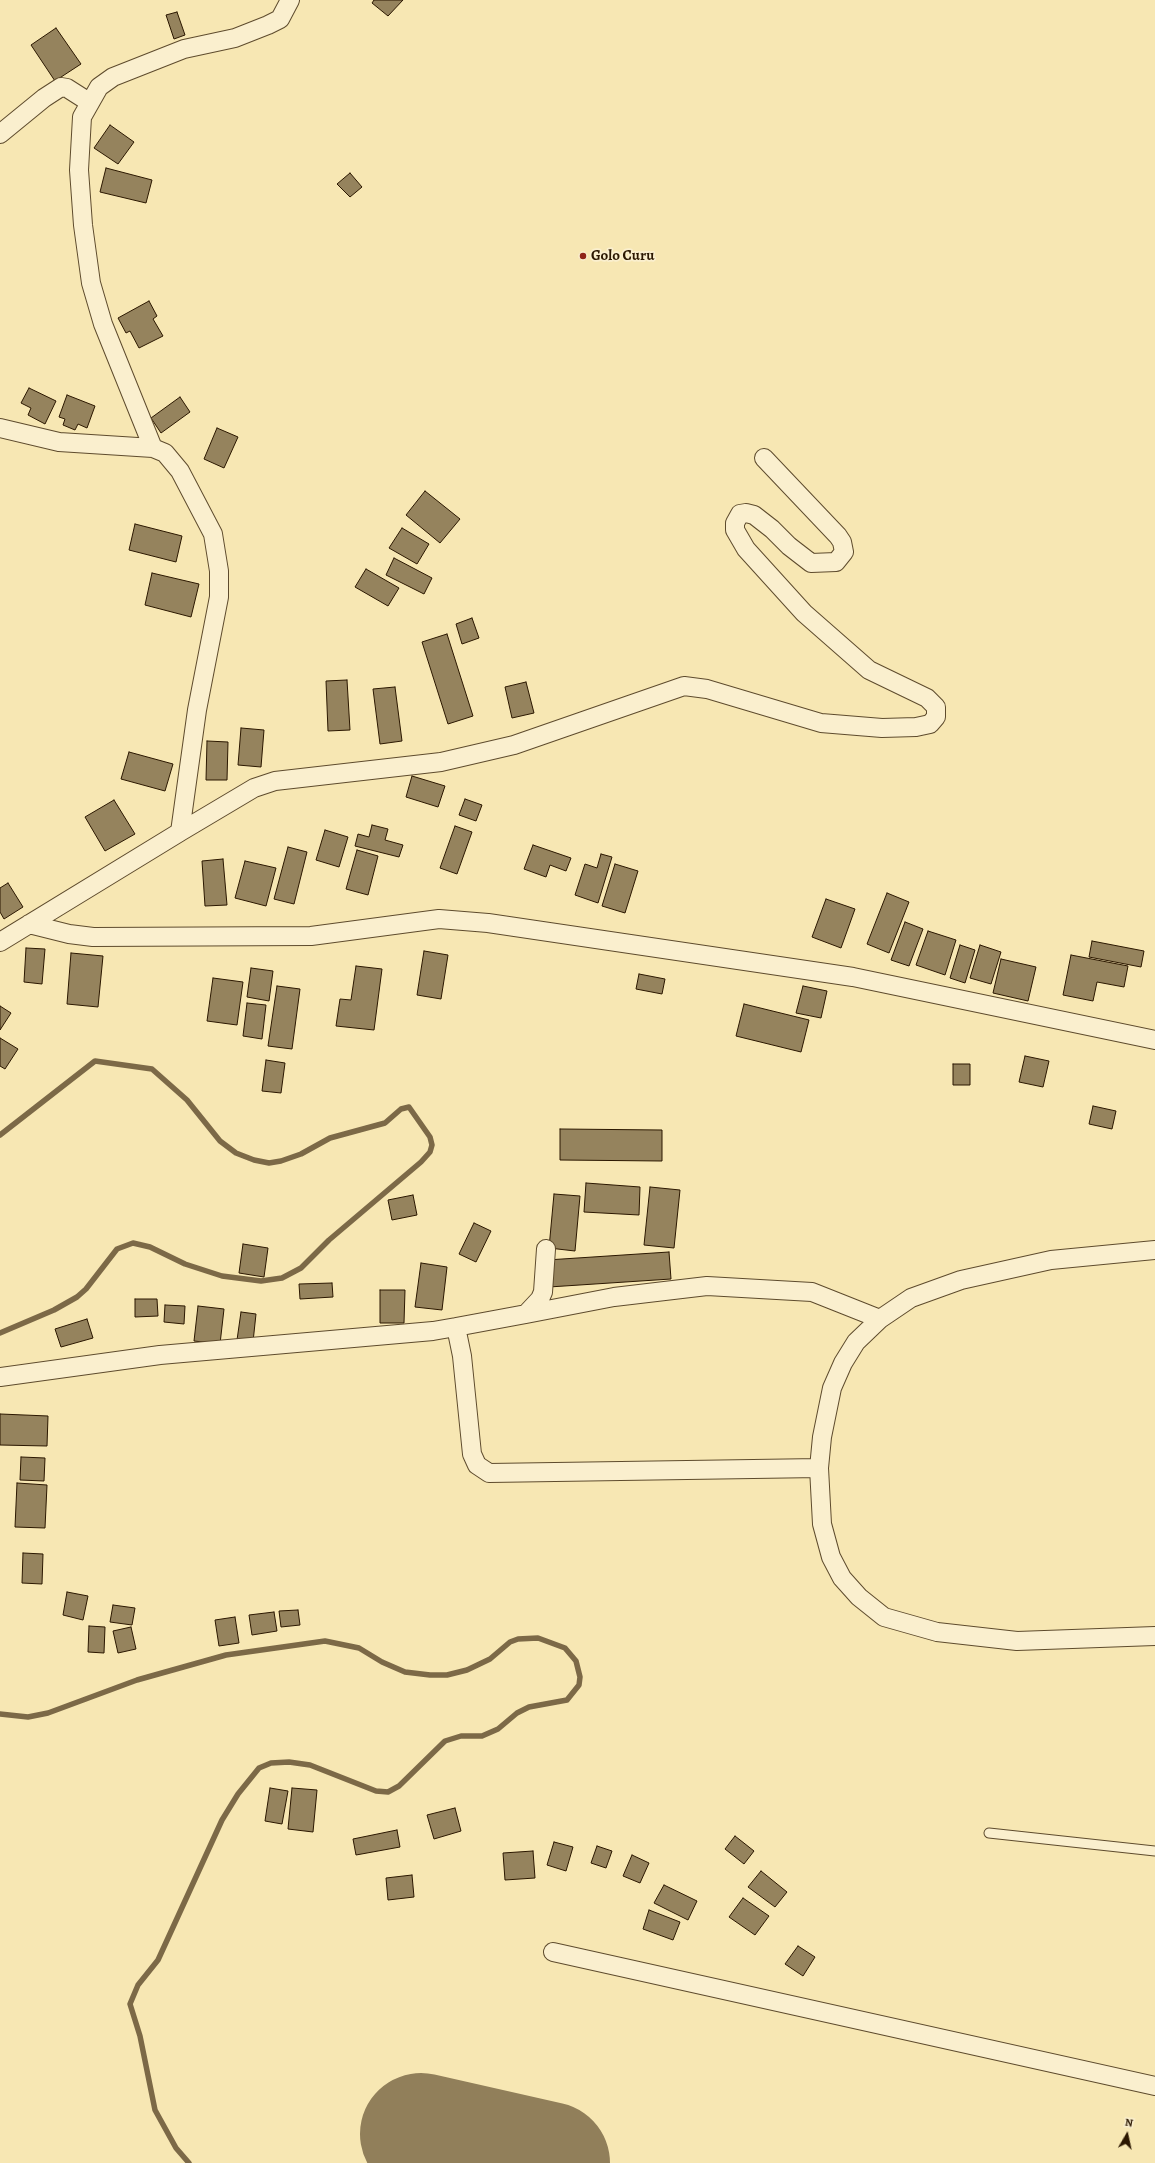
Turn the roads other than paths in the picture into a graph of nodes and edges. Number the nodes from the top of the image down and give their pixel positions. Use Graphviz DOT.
graph roads {
  1 [pos="290,0"];
  2 [pos="89,102"];
  3 [pos="0,134"];
  4 [pos="0,428"];
  5 [pos="153,448"];
  6 [pos="764,458"];
  7 [pos="180,832"];
  8 [pos="29,924"];
  9 [pos="0,942"];
  10 [pos="1155,1040"];
  11 [pos="546,1249"];
  12 [pos="1155,1250"];
  13 [pos="526,1314"];
  14 [pos="880,1319"];
  15 [pos="456,1327"];
  16 [pos="0,1377"];
  17 [pos="819,1468"];
  18 [pos="1155,1636"];
  19 [pos="989,1833"];
  20 [pos="1155,1851"];
  21 [pos="553,1952"];
  22 [pos="1155,2086"];
  1 -- 2 [label="street"];
  2 -- 3 [label="street"];
  2 -- 5 [label="street"];
  4 -- 5 [label="street"];
  5 -- 7 [label="street"];
  6 -- 7 [label="street"];
  7 -- 8 [label="street"];
  8 -- 9 [label="street"];
  8 -- 10 [label="street"];
  11 -- 13 [label="street"];
  12 -- 14 [label="street"];
  13 -- 14 [label="street"];
  13 -- 15 [label="street"];
  14 -- 17 [label="street"];
  15 -- 16 [label="street"];
  15 -- 17 [label="street"];
  17 -- 18 [label="street"];
  19 -- 20 [label="lane"];
  21 -- 22 [label="street"];
}
